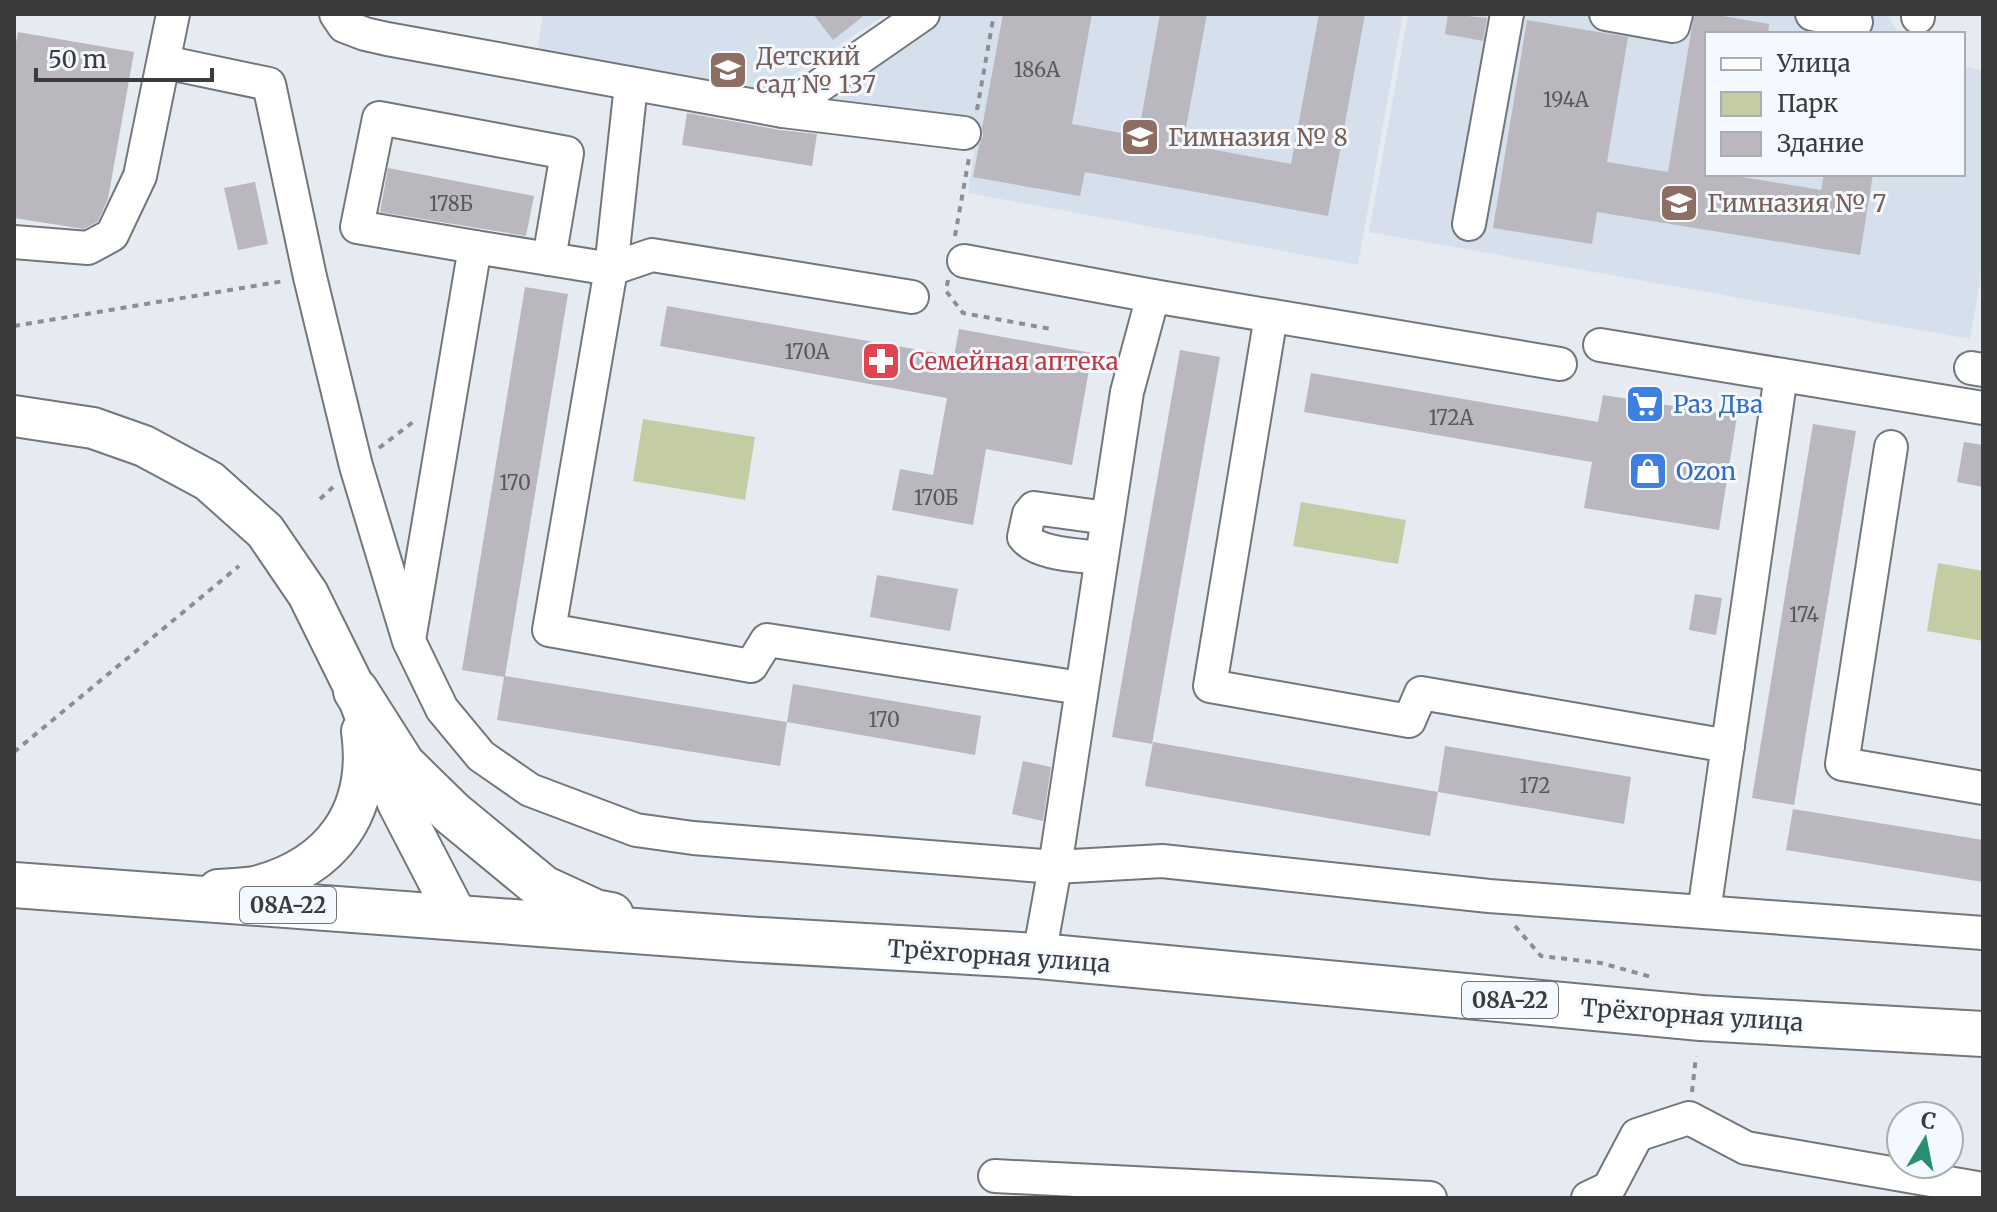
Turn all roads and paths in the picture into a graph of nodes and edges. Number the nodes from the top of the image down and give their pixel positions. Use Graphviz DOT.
graph roads {
  1 [pos="173,14"];
  2 [pos="336,14"];
  3 [pos="923,14"];
  4 [pos="994,14"];
  5 [pos="1507,14"];
  6 [pos="1606,14"];
  7 [pos="1676,14"];
  8 [pos="1812,14"];
  9 [pos="1856,22"];
  10 [pos="164,62"];
  11 [pos="631,85"];
  12 [pos="783,111"];
  13 [pos="970,136"];
  14 [pos="1469,224"];
  15 [pos="14,242"];
  16 [pos="475,247"];
  17 [pos="549,259"];
  18 [pos="955,260"];
  19 [pos="611,269"];
  20 [pos="310,277"];
  21 [pos="1153,296"];
  22 [pos="912,297"];
  23 [pos="1271,316"];
  24 [pos="14,326"];
  25 [pos="1051,329"];
  26 [pos="1600,345"];
  27 [pos="1560,364"];
  28 [pos="1781,375"];
  29 [pos="450,393"];
  30 [pos="1983,408"];
  31 [pos="14,416"];
  32 [pos="1891,447"];
  33 [pos="356,466"];
  34 [pos="320,499"];
  35 [pos="1107,518"];
  36 [pos="1101,558"];
  37 [pos="239,566"];
  38 [pos="409,641"];
  39 [pos="1081,688"];
  40 [pos="356,691"];
  41 [pos="1728,746"];
  42 [pos="14,752"];
  43 [pos="1983,788"];
  44 [pos="1055,867"];
  45 [pos="14,885"];
  46 [pos="120,894"];
  47 [pos="1489,896"];
  48 [pos="1704,912"];
  49 [pos="457,917"];
  50 [pos="1983,933"];
  51 [pos="743,939"];
  52 [pos="1039,956"];
  53 [pos="1659,980"];
  54 [pos="1983,1034"];
  55 [pos="1696,1056"];
  56 [pos="1689,1118"];
  57 [pos="995,1176"];
  58 [pos="1983,1189"];
  59 [pos="1603,1195"];
  60 [pos="1430,1198"];
  1 -- 10 [label="street"];
  2 -- 11 [label="street"];
  3 -- 12 [label="street"];
  4 -- 13 [label="path"];
  5 -- 14 [label="street"];
  6 -- 7 [label="street"];
  8 -- 9 [label="street"];
  10 -- 15 [label="street"];
  10 -- 20 [label="street"];
  11 -- 12 [label="street"];
  11 -- 19 [label="street"];
  12 -- 13 [label="street"];
  13 -- 18 [label="path"];
  16 -- 17 [label="street"];
  16 -- 17 [label="street"];
  16 -- 29 [label="street"];
  17 -- 19 [label="street"];
  18 -- 21 [label="street"];
  18 -- 25 [label="path"];
  19 -- 22 [label="street"];
  19 -- 39 [label="street"];
  20 -- 24 [label="path"];
  20 -- 33 [label="street"];
  21 -- 23 [label="street"];
  21 -- 35 [label="street"];
  23 -- 27 [label="street"];
  23 -- 41 [label="street"];
  26 -- 28 [label="street"];
  28 -- 30 [label="street"];
  28 -- 41 [label="street"];
  29 -- 33 [label="path"];
  29 -- 38 [label="street"];
  31 -- 40 [label="main road"];
  32 -- 43 [label="street"];
  33 -- 34 [label="path"];
  33 -- 38 [label="street"];
  35 -- 36 [label="street"];
  35 -- 36 [label="street"];
  36 -- 39 [label="street"];
  37 -- 42 [label="path"];
  38 -- 44 [label="street"];
  39 -- 44 [label="street"];
  40 -- 46 [label="main road"];
  40 -- 49 [label="main road"];
  40 -- 51 [label="highway"];
  41 -- 48 [label="street"];
  44 -- 47 [label="street"];
  44 -- 52 [label="street"];
  45 -- 46 [label="highway, Трёхгорная улица / 08А-22"];
  46 -- 49 [label="highway, Трёхгорная улица / 08А-22"];
  47 -- 48 [label="street"];
  47 -- 53 [label="path"];
  48 -- 50 [label="street"];
  49 -- 51 [label="highway, Трёхгорная улица / 08А-22"];
  51 -- 52 [label="highway, Трёхгорная улица / 08А-22"];
  52 -- 54 [label="highway, Трёхгорная улица / 08А-22"];
  55 -- 56 [label="path"];
  56 -- 58 [label="street"];
  56 -- 59 [label="street"];
  57 -- 60 [label="street"];
}
